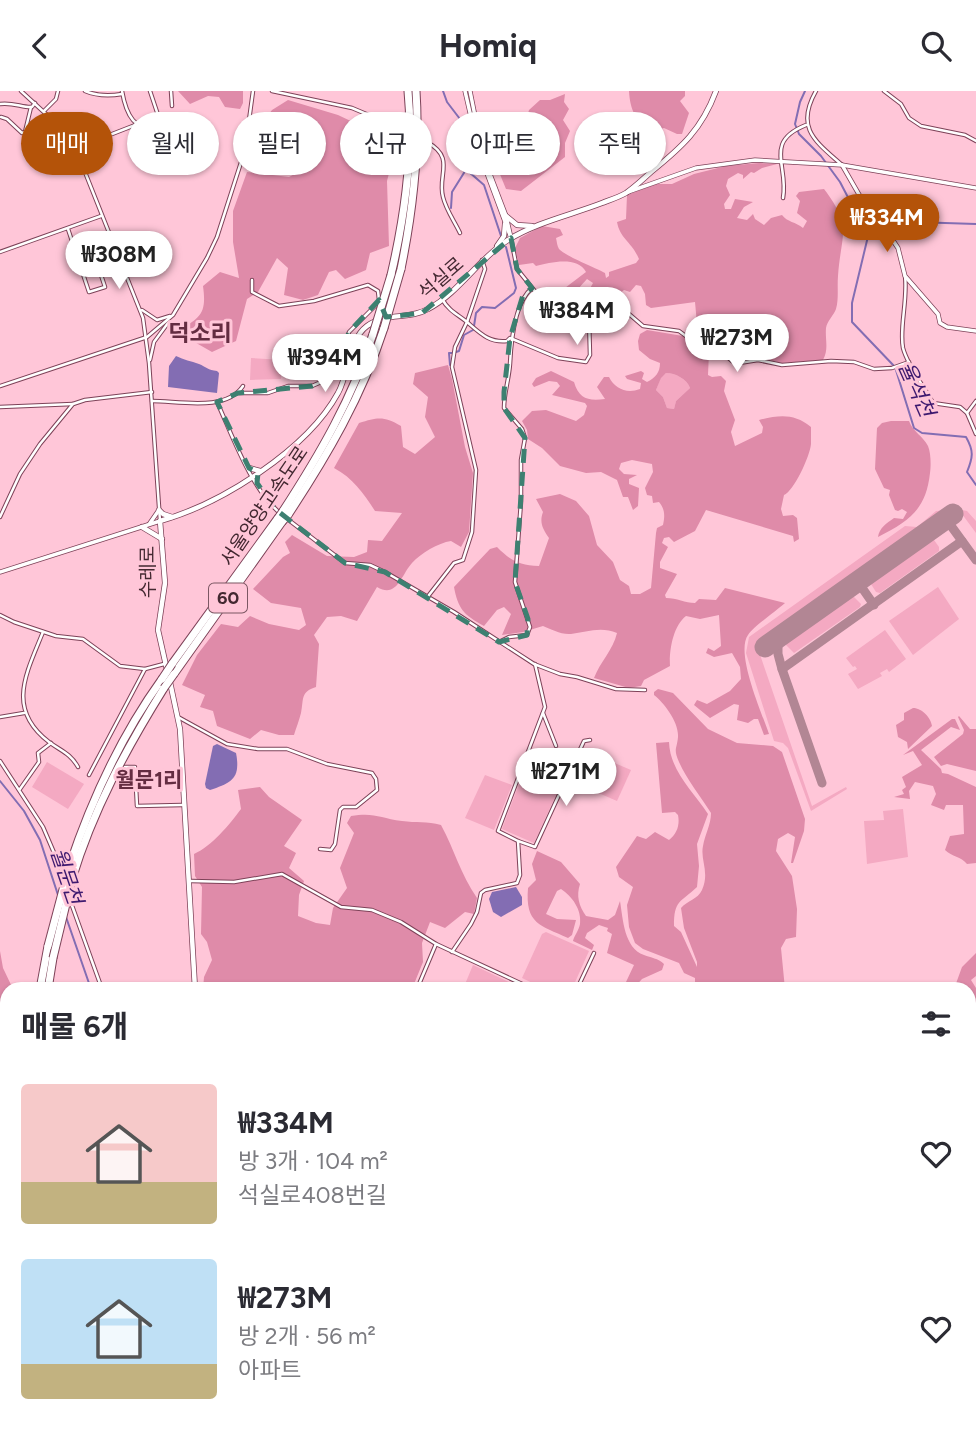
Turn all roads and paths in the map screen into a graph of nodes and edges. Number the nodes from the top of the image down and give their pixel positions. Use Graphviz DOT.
graph roads {
  1 [pos="21,91"];
  2 [pos="58,91"];
  3 [pos="85,91"];
  4 [pos="149,91"];
  5 [pos="171,91"];
  6 [pos="253,91"];
  7 [pos="272,91"];
  8 [pos="408,91"];
  9 [pos="416,91"];
  10 [pos="716,91"];
  11 [pos="816,91"];
  12 [pos="884,91"];
  13 [pos="122,92"];
  14 [pos="466,92"];
  15 [pos="0,103"];
  16 [pos="35,103"];
  17 [pos="172,106"];
  18 [pos="31,107"];
  19 [pos="44,111"];
  20 [pos="128,112"];
  21 [pos="158,112"];
  22 [pos="362,112"];
  23 [pos="0,117"];
  24 [pos="806,125"];
  25 [pos="976,141"];
  26 [pos="432,144"];
  27 [pos="780,161"];
  28 [pos="840,164"];
  29 [pos="86,175"];
  30 [pos="639,186"];
  31 [pos="976,188"];
  32 [pos="783,198"];
  33 [pos="101,216"];
  34 [pos="506,216"];
  35 [pos="505,224"];
  36 [pos="537,226"];
  37 [pos="68,229"];
  38 [pos="460,233"];
  39 [pos="511,238"];
  40 [pos="493,250"];
  41 [pos="0,252"];
  42 [pos="482,260"];
  43 [pos="80,265"];
  44 [pos="905,276"];
  45 [pos="252,281"];
  46 [pos="532,288"];
  47 [pos="442,299"];
  48 [pos="379,300"];
  49 [pos="139,308"];
  50 [pos="173,316"];
  51 [pos="586,316"];
  52 [pos="382,319"];
  53 [pos="467,322"];
  54 [pos="976,331"];
  55 [pos="147,337"];
  56 [pos="510,338"];
  57 [pos="909,362"];
  58 [pos="149,363"];
  59 [pos="0,386"];
  60 [pos="243,386"];
  61 [pos="152,392"];
  62 [pos="239,393"];
  63 [pos="152,401"];
  64 [pos="976,401"];
  65 [pos="217,402"];
  66 [pos="73,404"];
  67 [pos="0,407"];
  68 [pos="967,413"];
  69 [pos="976,434"];
  70 [pos="249,468"];
  71 [pos="260,471"];
  72 [pos="253,477"];
  73 [pos="257,483"];
  74 [pos="159,510"];
  75 [pos="0,517"];
  76 [pos="176,517"];
  77 [pos="283,517"];
  78 [pos="160,521"];
  79 [pos="148,525"];
  80 [pos="142,527"];
  81 [pos="162,539"];
  82 [pos="0,572"];
  83 [pos="428,596"];
  84 [pos="0,615"];
  85 [pos="43,632"];
  86 [pos="499,642"];
  87 [pos="168,664"];
  88 [pos="534,664"];
  89 [pos="145,669"];
  90 [pos="645,690"];
  91 [pos="24,713"];
  92 [pos="543,713"];
  93 [pos="0,717"];
  94 [pos="178,717"];
  95 [pos="590,740"];
  96 [pos="51,743"];
  97 [pos="556,746"];
  98 [pos="100,753"];
  99 [pos="105,756"];
  100 [pos="0,761"];
  101 [pos="523,765"];
  102 [pos="78,767"];
  103 [pos="125,767"];
  104 [pos="89,775"];
  105 [pos="15,782"];
  106 [pos="24,783"];
  107 [pos="564,783"];
  108 [pos="20,789"];
  109 [pos="184,805"];
  110 [pos="518,841"];
  111 [pos="320,849"];
  112 [pos="187,881"];
  113 [pos="436,944"];
  114 [pos="452,952"];
  115 [pos="594,953"];
  116 [pos="41,982"];
  117 [pos="50,982"];
  118 [pos="99,982"];
  119 [pos="194,982"];
  120 [pos="420,982"];
  121 [pos="517,982"];
  122 [pos="580,982"];
  1 -- 16 [label="street, 수레로"];
  2 -- 19 [label="street"];
  3 -- 13 [label="street"];
  4 -- 21 [label="street"];
  5 -- 17 [label="street"];
  6 -- 50 [label="street"];
  7 -- 22 [label="street"];
  8 -- 77 [label="highway, 서울양양고속도로 / 60, bridge"];
  9 -- 77 [label="highway, 서울양양고속도로 / 60, bridge"];
  10 -- 30 [label="main road, 석실로"];
  11 -- 24 [label="street"];
  12 -- 25 [label="street"];
  13 -- 20 [label="street"];
  14 -- 34 [label="street"];
  14 -- 35 [label="street"];
  15 -- 18 [label="street"];
  16 -- 18 [label="street"];
  16 -- 19 [label="street, 수레로"];
  18 -- 23 [label="street"];
  24 -- 27 [label="street"];
  24 -- 28 [label="street"];
  26 -- 38 [label="street"];
  27 -- 28 [label="street"];
  27 -- 30 [label="street"];
  27 -- 32 [label="street"];
  28 -- 31 [label="street"];
  28 -- 44 [label="street"];
  29 -- 33 [label="street, 수레로"];
  30 -- 36 [label="main road, 석실로"];
  33 -- 37 [label="street"];
  33 -- 49 [label="street, 수레로"];
  34 -- 36 [label="main road"];
  34 -- 39 [label="street"];
  35 -- 39 [label="street"];
  35 -- 40 [label="main road"];
  36 -- 39 [label="main road, 석실로"];
  37 -- 41 [label="street"];
  37 -- 43 [label="street"];
  39 -- 40 [label="main road, 석실로"];
  39 -- 46 [label="street"];
  40 -- 42 [label="main road, 석실로"];
  42 -- 47 [label="main road, 석실로"];
  42 -- 53 [label="street"];
  43 -- 43 [label="street"];
  44 -- 54 [label="street"];
  44 -- 57 [label="street"];
  45 -- 48 [label="street"];
  46 -- 51 [label="street"];
  46 -- 56 [label="street"];
  47 -- 52 [label="main road, 석실로"];
  47 -- 53 [label="street"];
  48 -- 52 [label="street"];
  48 -- 62 [label="street"];
  49 -- 50 [label="street"];
  49 -- 55 [label="street, 수레로"];
  50 -- 55 [label="street"];
  50 -- 58 [label="street"];
  51 -- 56 [label="street"];
  51 -- 57 [label="street"];
  52 -- 71 [label="main road"];
  53 -- 56 [label="street"];
  53 -- 83 [label="street"];
  55 -- 58 [label="street, 수레로"];
  55 -- 59 [label="street"];
  56 -- 86 [label="street"];
  57 -- 68 [label="street"];
  58 -- 61 [label="street, 수레로"];
  60 -- 62 [label="street"];
  61 -- 63 [label="street, 수레로"];
  61 -- 66 [label="street"];
  62 -- 65 [label="street"];
  63 -- 65 [label="street"];
  63 -- 74 [label="street, 수레로"];
  64 -- 68 [label="street"];
  65 -- 70 [label="street"];
  66 -- 67 [label="street"];
  66 -- 75 [label="street"];
  68 -- 69 [label="street"];
  70 -- 71 [label="main road"];
  70 -- 72 [label="street"];
  71 -- 72 [label="main road"];
  71 -- 73 [label="main road"];
  72 -- 73 [label="street"];
  72 -- 76 [label="main road"];
  73 -- 83 [label="street"];
  74 -- 76 [label="main road"];
  74 -- 78 [label="street, 수레로"];
  74 -- 79 [label="street"];
  76 -- 78 [label="main road"];
  77 -- 87 [label="highway, 서울양양고속도로 / 60"];
  77 -- 117 [label="highway, 서울양양고속도로 / 60, bridge"];
  78 -- 79 [label="street"];
  78 -- 81 [label="main road, 수레로"];
  79 -- 80 [label="street"];
  80 -- 81 [label="main road"];
  80 -- 82 [label="street"];
  81 -- 87 [label="main road, 수레로"];
  83 -- 86 [label="street"];
  84 -- 85 [label="street"];
  85 -- 89 [label="street"];
  85 -- 91 [label="street"];
  86 -- 88 [label="street"];
  87 -- 89 [label="street"];
  87 -- 94 [label="main road, 수레로"];
  87 -- 116 [label="highway, 서울양양고속도로 / 60, bridge"];
  88 -- 90 [label="street"];
  88 -- 92 [label="street"];
  89 -- 98 [label="street"];
  91 -- 93 [label="street"];
  91 -- 96 [label="street"];
  92 -- 97 [label="street"];
  92 -- 101 [label="street"];
  94 -- 109 [label="main road, 수레로"];
  94 -- 111 [label="street"];
  95 -- 107 [label="street"];
  96 -- 102 [label="street"];
  96 -- 106 [label="street"];
  98 -- 99 [label="street"];
  98 -- 104 [label="street"];
  100 -- 105 [label="street"];
  101 -- 107 [label="street"];
  101 -- 110 [label="street"];
  103 -- 109 [label="street"];
  105 -- 106 [label="street"];
  105 -- 108 [label="street"];
  106 -- 108 [label="street"];
  107 -- 110 [label="street"];
  108 -- 118 [label="street"];
  109 -- 112 [label="main road, 수레로"];
  110 -- 114 [label="street"];
  112 -- 113 [label="street"];
  112 -- 119 [label="main road, 수레로"];
  113 -- 114 [label="street"];
  113 -- 120 [label="street"];
  114 -- 121 [label="street"];
  115 -- 122 [label="street"];
}
